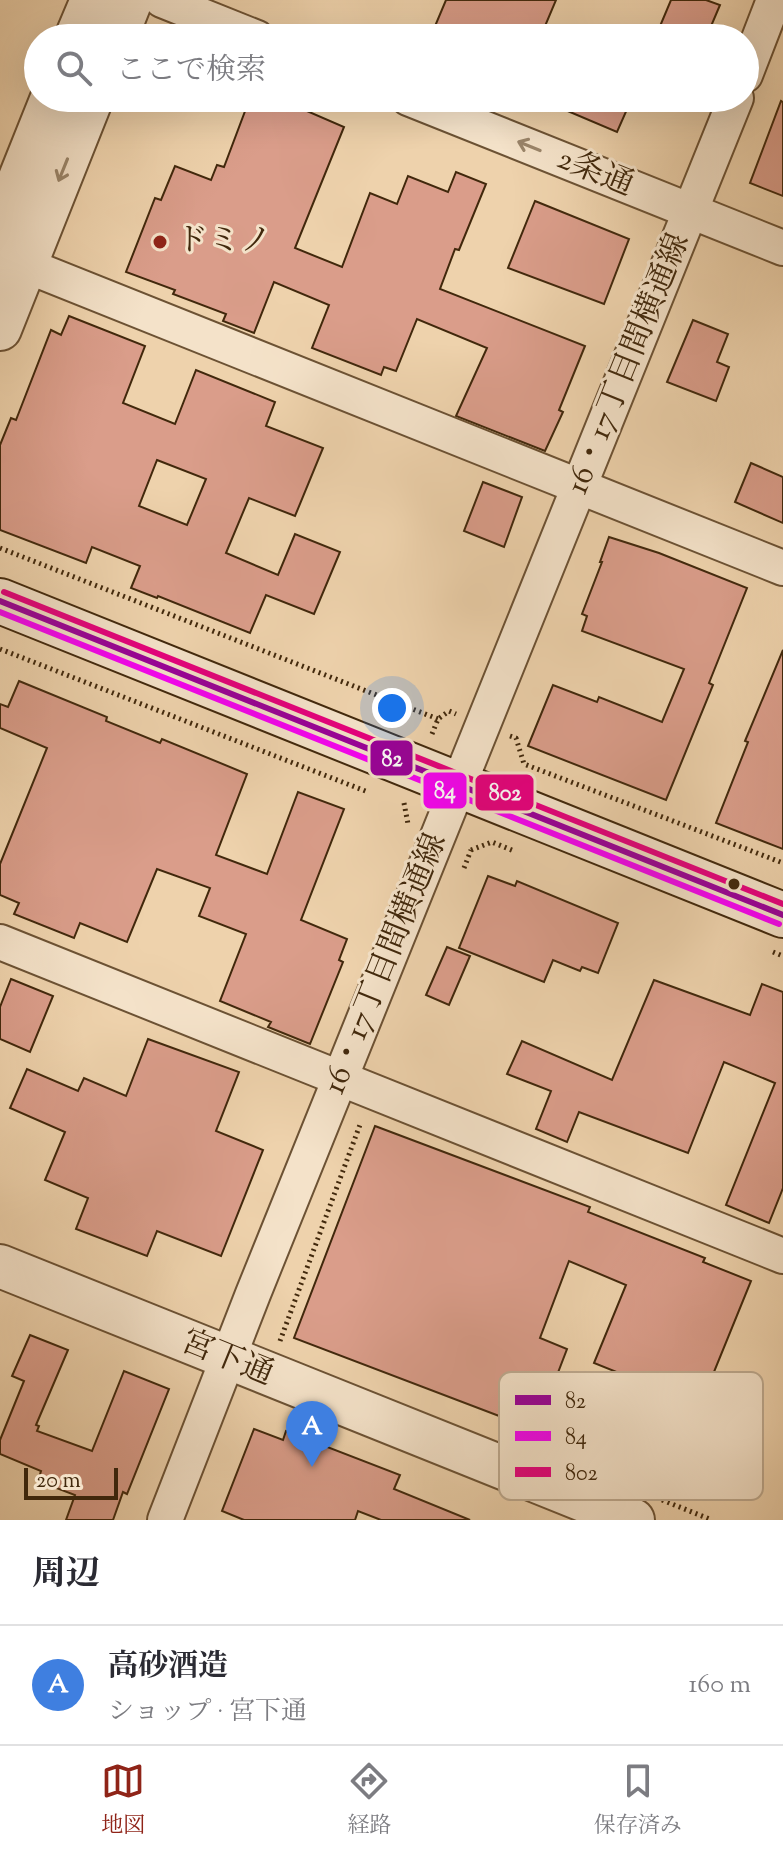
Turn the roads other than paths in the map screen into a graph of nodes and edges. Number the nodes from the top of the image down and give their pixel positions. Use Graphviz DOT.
graph roads {
  1 [pos="92,0"];
  2 [pos="131,0"];
  3 [pos="162,0"];
  4 [pos="774,0"];
  5 [pos="82,24"];
  6 [pos="122,24"];
  7 [pos="222,24"];
  8 [pos="759,39"];
  9 [pos="46,112"];
  10 [pos="85,112"];
  11 [pos="443,112"];
  12 [pos="730,112"];
  13 [pos="691,212"];
  14 [pos="0,228"];
  15 [pos="783,248"];
  16 [pos="13,260"];
  17 [pos="0,329"];
  18 [pos="579,486"];
  19 [pos="783,568"];
  20 [pos="0,601"];
  21 [pos="458,785"];
  22 [pos="783,915"];
  23 [pos="0,942"];
  24 [pos="340,1079"];
  25 [pos="783,1256"];
  26 [pos="0,1266"];
  27 [pos="228,1359"];
  28 [pos="499,1457"];
  29 [pos="619,1500"];
  30 [pos="647,1510"];
  31 [pos="165,1520"];
  1 -- 5 [label="street"];
  2 -- 6 [label="street"];
  3 -- 7 [label="street"];
  4 -- 8 [label="street"];
  9 -- 14 [label="street"];
  10 -- 16 [label="street, one-way"];
  13 -- 11 [label="street, 2条通, one-way"];
  12 -- 13 [label="street, 16・17丁目間横通線"];
  13 -- 15 [label="street, 2条通"];
  13 -- 18 [label="street, 16・17丁目間横通線"];
  16 -- 17 [label="street"];
  16 -- 18 [label="street"];
  18 -- 19 [label="street"];
  18 -- 21 [label="street, 16・17丁目間横通線"];
  20 -- 21 [label="main road"];
  21 -- 22 [label="main road"];
  21 -- 24 [label="street, 16・17丁目間横通線"];
  23 -- 24 [label="street"];
  24 -- 25 [label="street"];
  24 -- 27 [label="street, 16・17丁目間横通線"];
  26 -- 27 [label="street, 宮下通"];
  27 -- 28 [label="street, 宮下通"];
  27 -- 31 [label="street, 16・17丁目間横通線"];
  29 -- 30 [label="street, 宮下通"];
}
